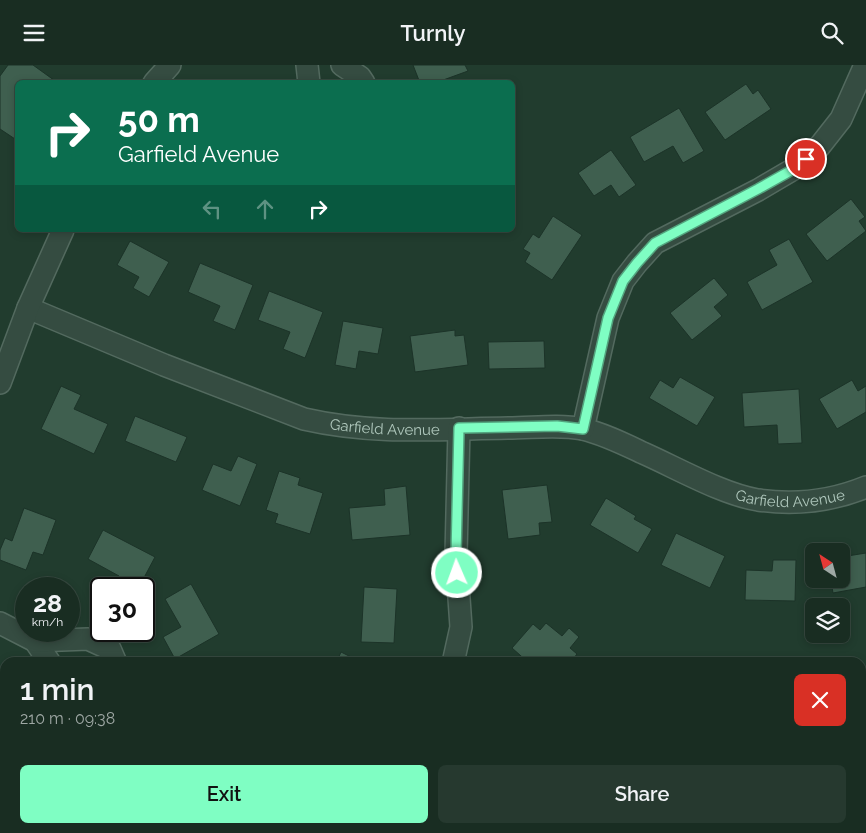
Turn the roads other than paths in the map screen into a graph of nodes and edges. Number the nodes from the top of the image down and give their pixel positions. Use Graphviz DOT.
graph roads {
  1 [pos="170,65"];
  2 [pos="307,65"];
  3 [pos="342,65"];
  4 [pos="865,65"];
  5 [pos="157,80"];
  6 [pos="309,80"];
  7 [pos="362,80"];
  8 [pos="62,232"];
  9 [pos="28,309"];
  10 [pos="0,383"];
  11 [pos="459,428"];
  12 [pos="583,429"];
  13 [pos="866,487"];
  14 [pos="0,623"];
  15 [pos="15,631"];
  16 [pos="80,639"];
  17 [pos="36,642"];
  18 [pos="46,657"];
  19 [pos="113,657"];
  20 [pos="454,657"];
  1 -- 5 [label="street"];
  2 -- 6 [label="street"];
  3 -- 7 [label="street"];
  4 -- 12 [label="street"];
  8 -- 9 [label="street"];
  9 -- 10 [label="street"];
  9 -- 11 [label="street, Garfield Avenue"];
  11 -- 12 [label="street, Garfield Avenue"];
  11 -- 20 [label="street"];
  12 -- 13 [label="street, Garfield Avenue"];
  14 -- 15 [label="street"];
  16 -- 19 [label="street"];
  17 -- 18 [label="street"];
}
